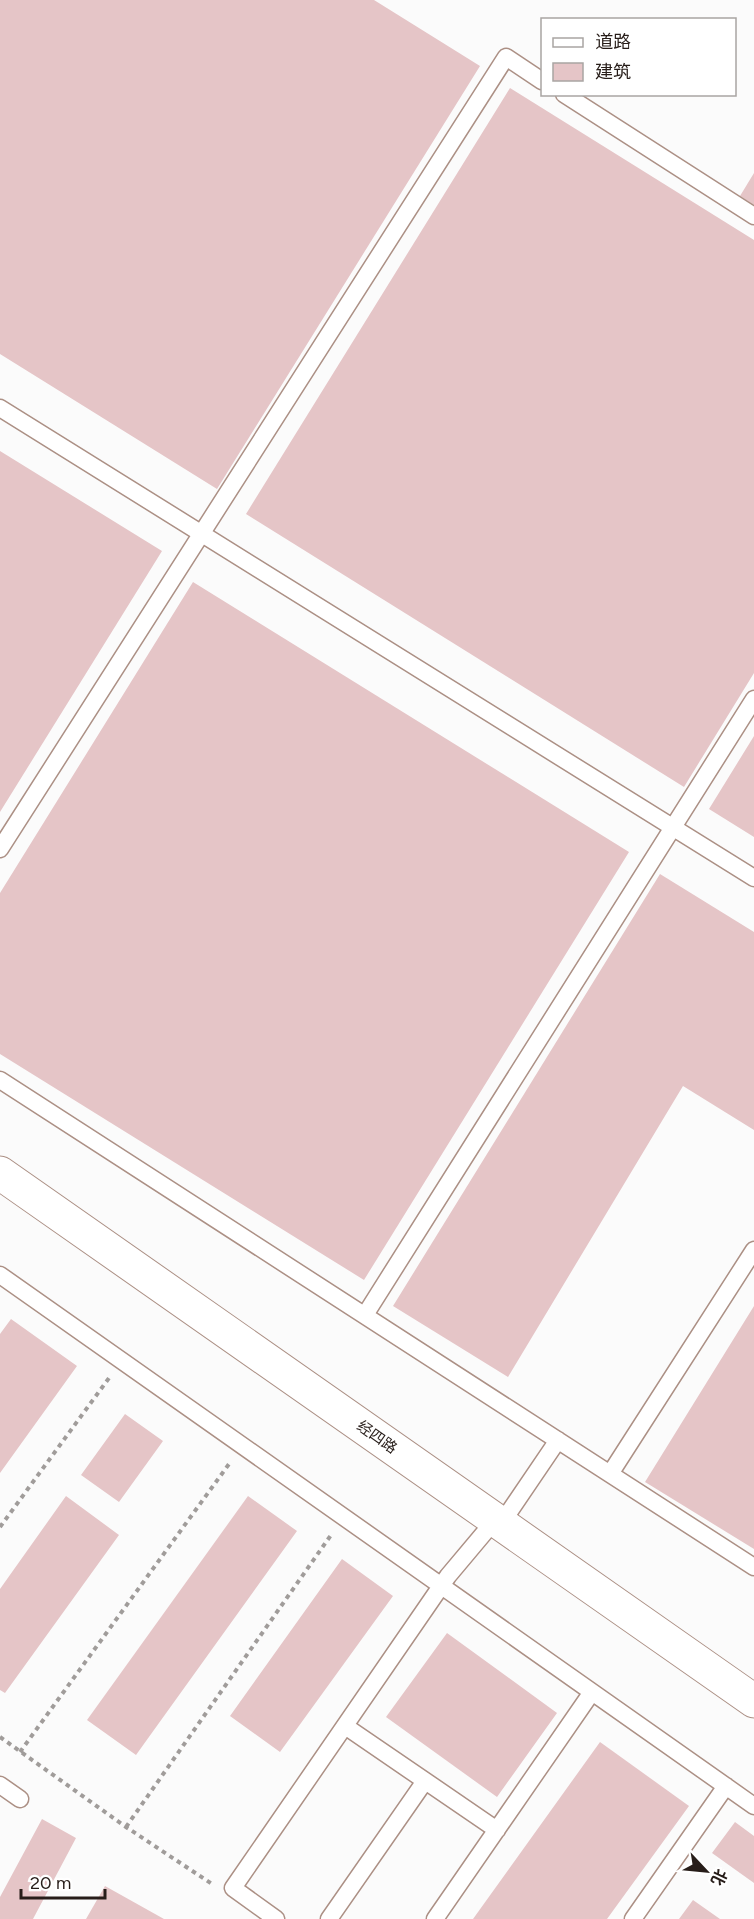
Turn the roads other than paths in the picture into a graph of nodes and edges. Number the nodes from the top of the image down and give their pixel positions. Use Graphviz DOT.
graph roads {
  1 [pos="541,80"];
  2 [pos="567,96"];
  3 [pos="754,216"];
  4 [pos="0,408"];
  5 [pos="203,534"];
  6 [pos="754,699"];
  7 [pos="673,827"];
  8 [pos="0,849"];
  9 [pos="754,878"];
  10 [pos="0,1080"];
  11 [pos="0,1173"];
  12 [pos="754,1250"];
  13 [pos="0,1275"];
  14 [pos="365,1316"];
  15 [pos="558,1440"];
  16 [pos="610,1474"];
  17 [pos="498,1522"];
  18 [pos="754,1567"];
  19 [pos="441,1587"];
  20 [pos="592,1692"];
  21 [pos="754,1701"];
  22 [pos="345,1726"];
  23 [pos="425,1781"];
  24 [pos="0,1785"];
  25 [pos="726,1786"];
  26 [pos="20,1799"];
  27 [pos="754,1806"];
  28 [pos="497,1830"];
  29 [pos="276,1919"];
  30 [pos="329,1919"];
  31 [pos="435,1919"];
  32 [pos="633,1919"];
  1 -- 5 [label="lane"];
  2 -- 3 [label="lane"];
  4 -- 5 [label="lane"];
  5 -- 7 [label="lane"];
  5 -- 8 [label="lane"];
  6 -- 7 [label="lane"];
  7 -- 9 [label="lane"];
  7 -- 14 [label="lane"];
  10 -- 14 [label="lane"];
  11 -- 17 [label="street, 经四路"];
  12 -- 16 [label="lane"];
  13 -- 19 [label="lane"];
  14 -- 15 [label="lane"];
  15 -- 16 [label="lane"];
  15 -- 17 [label="lane"];
  16 -- 18 [label="lane"];
  17 -- 19 [label="lane"];
  17 -- 21 [label="street, 经四路"];
  19 -- 20 [label="lane"];
  19 -- 22 [label="lane"];
  20 -- 25 [label="lane"];
  20 -- 28 [label="lane"];
  22 -- 23 [label="lane"];
  22 -- 29 [label="lane"];
  23 -- 28 [label="lane"];
  23 -- 30 [label="lane"];
  24 -- 26 [label="lane"];
  25 -- 27 [label="lane"];
  25 -- 32 [label="lane"];
  28 -- 31 [label="lane"];
}
